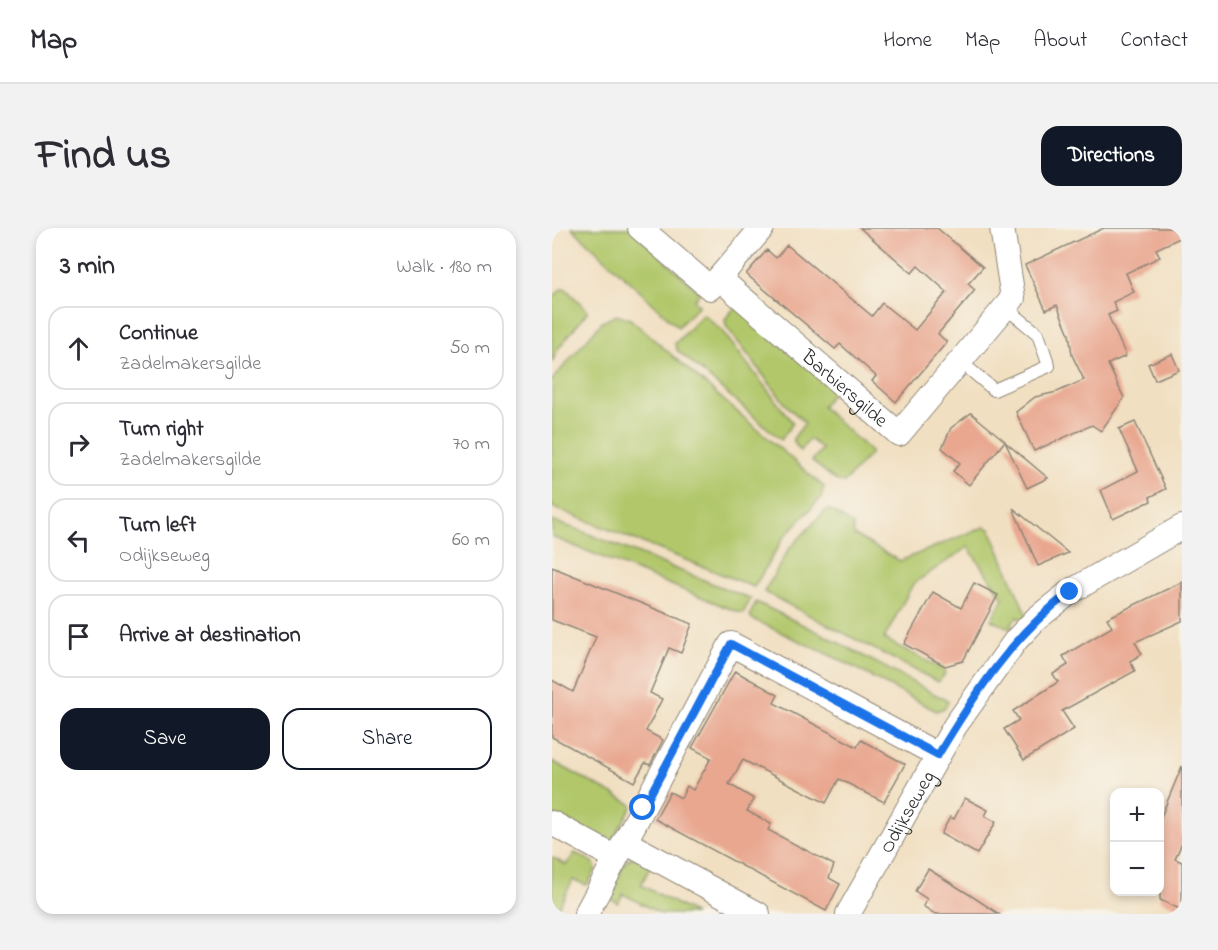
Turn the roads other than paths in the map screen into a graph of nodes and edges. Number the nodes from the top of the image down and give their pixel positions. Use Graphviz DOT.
graph roads {
  1 [pos="640,228"];
  2 [pos="762,228"];
  3 [pos="1002,228"];
  4 [pos="719,278"];
  5 [pos="1005,307"];
  6 [pos="960,361"];
  7 [pos="1182,527"];
  8 [pos="938,755"];
  9 [pos="552,823"];
  10 [pos="620,850"];
  11 [pos="586,914"];
  12 [pos="758,914"];
  13 [pos="848,914"];
  1 -- 4 [label="street"];
  2 -- 4 [label="street"];
  3 -- 5 [label="street, Barbiersgilde"];
  4 -- 6 [label="street, Barbiersgilde"];
  5 -- 6 [label="street, Barbiersgilde"];
  5 -- 6 [label="lane"];
  7 -- 8 [label="street, Odijkseweg"];
  8 -- 10 [label="street"];
  8 -- 13 [label="street, Odijkseweg"];
  9 -- 10 [label="street"];
  10 -- 11 [label="street"];
  10 -- 12 [label="street"];
}
